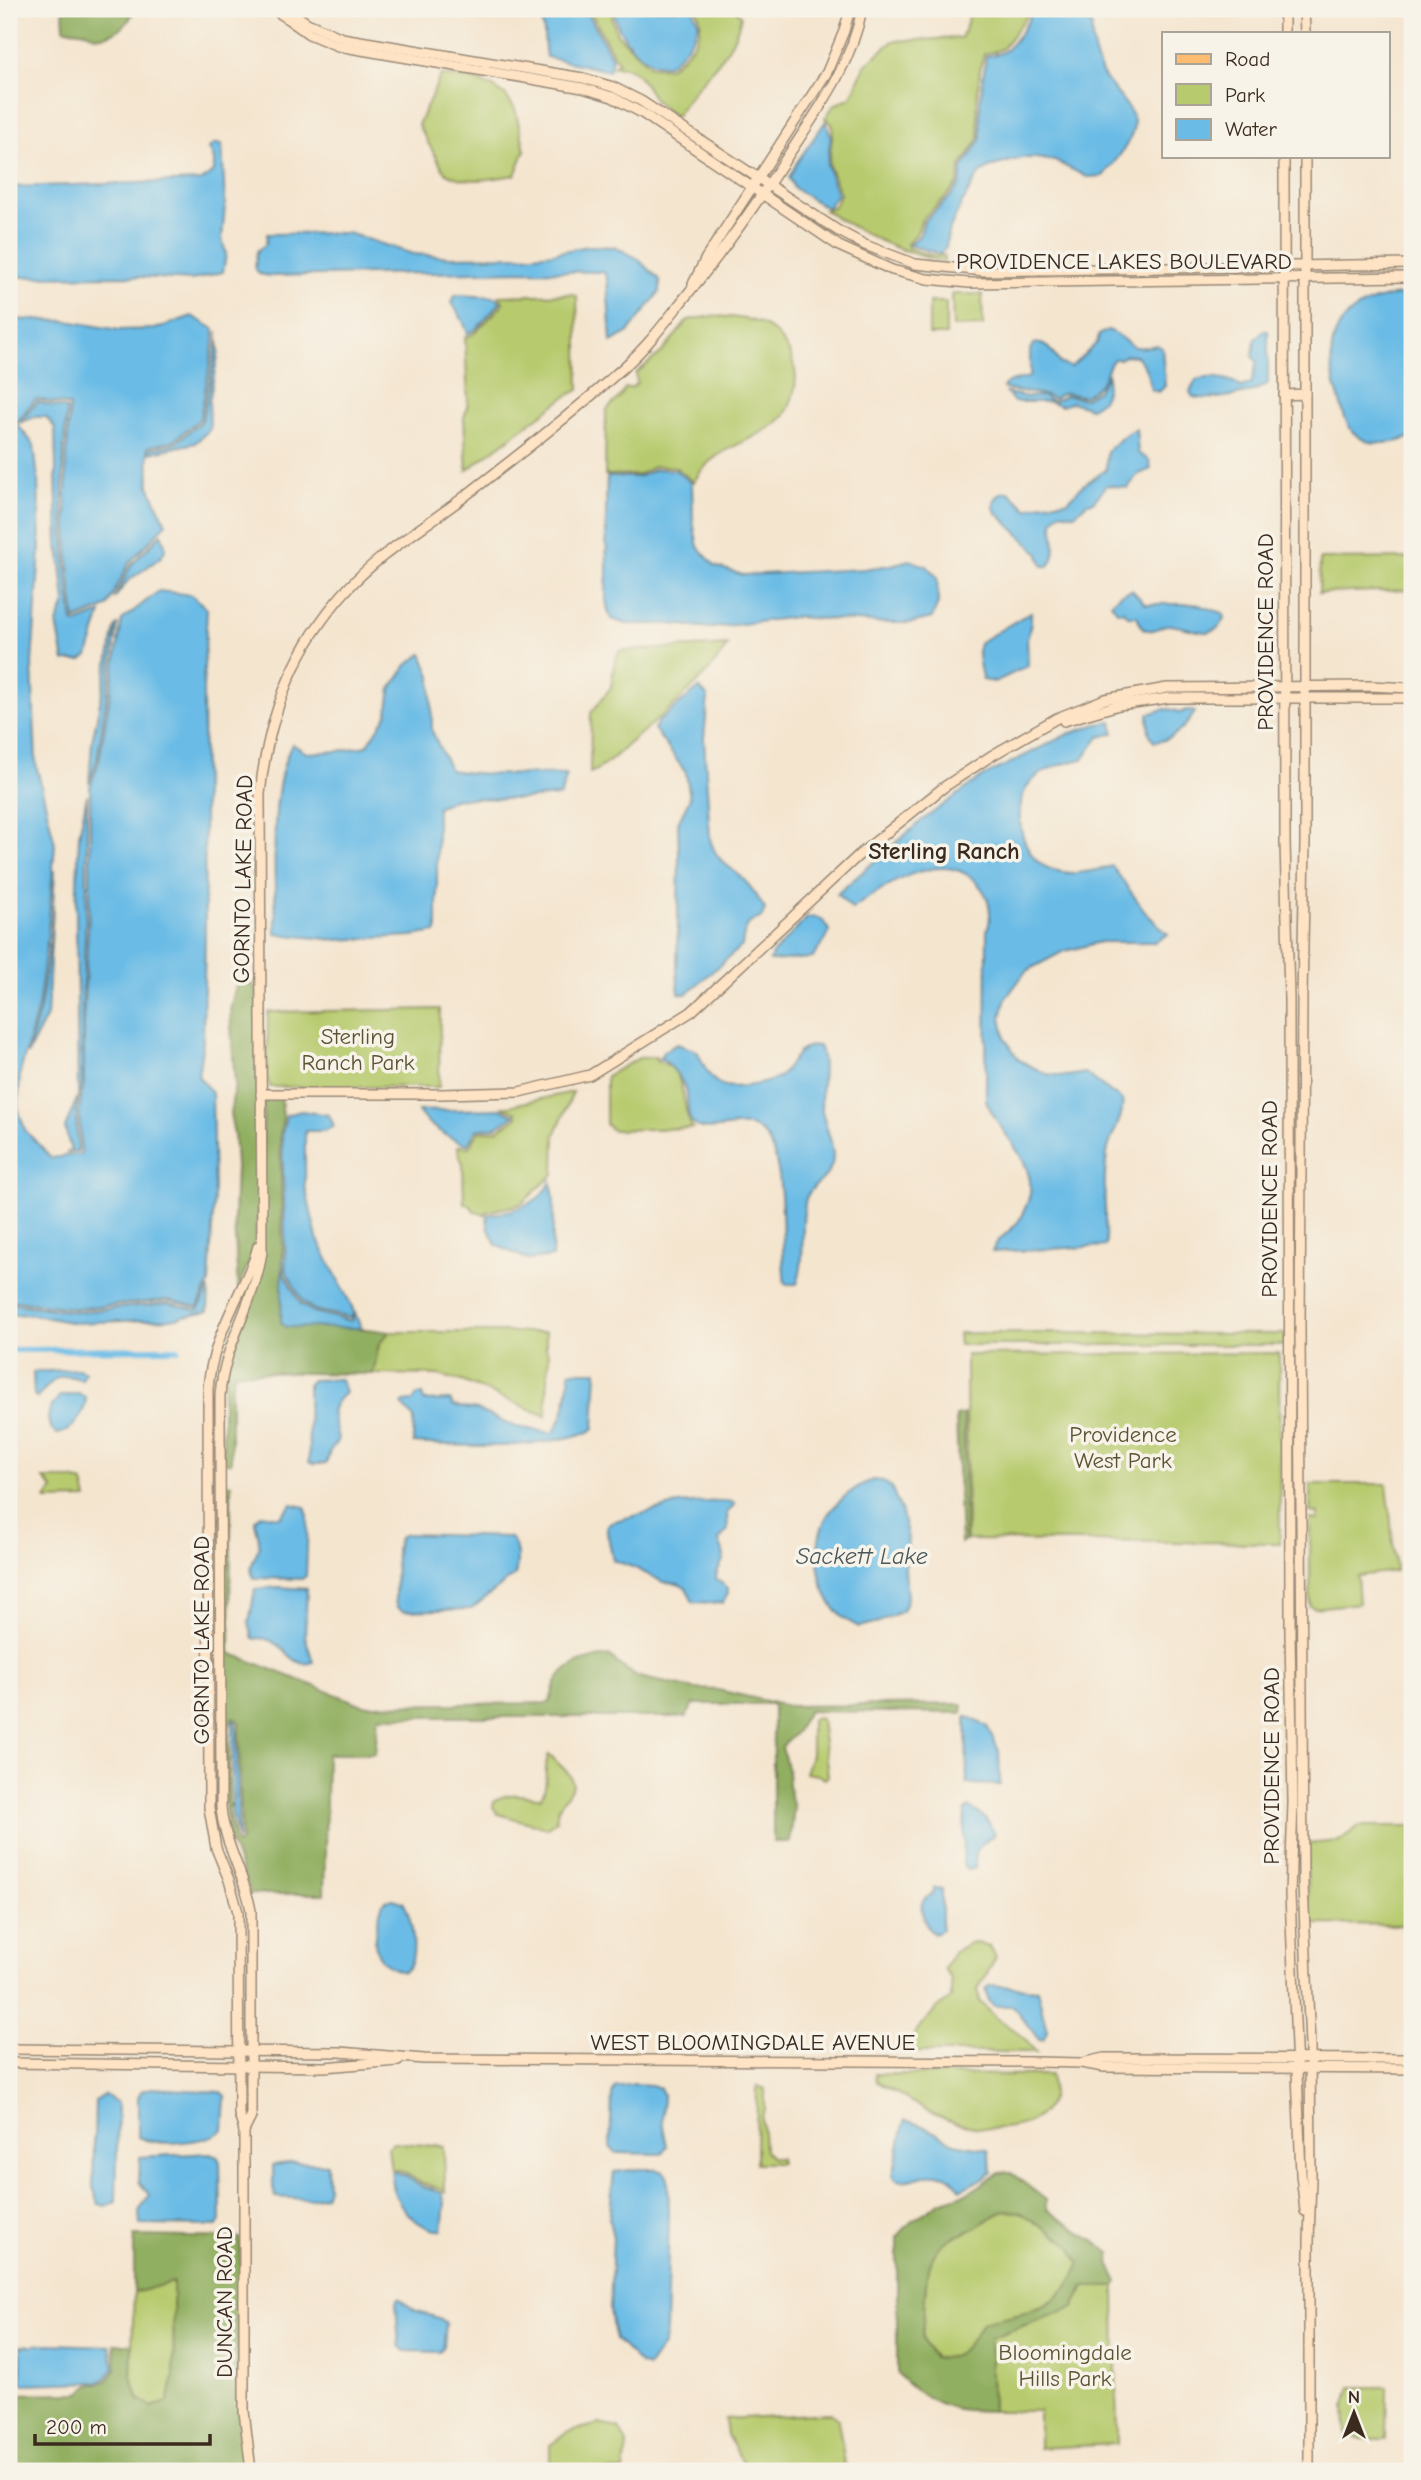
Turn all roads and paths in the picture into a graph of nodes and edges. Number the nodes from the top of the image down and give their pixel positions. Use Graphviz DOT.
graph roads {
  1 [pos="274,9"];
  2 [pos="287,9"];
  3 [pos="850,9"];
  4 [pos="862,9"];
  5 [pos="1284,9"];
  6 [pos="1304,9"];
  7 [pos="1284,32"];
  8 [pos="1305,32"];
  9 [pos="1284,158"];
  10 [pos="1305,158"];
  11 [pos="758,178"];
  12 [pos="768,185"];
  13 [pos="751,188"];
  14 [pos="761,195"];
  15 [pos="1412,264"];
  16 [pos="1284,266"];
  17 [pos="1305,266"];
  18 [pos="1412,277"];
  19 [pos="1305,278"];
  20 [pos="1284,279"];
  21 [pos="689,292"];
  22 [pos="1305,394"];
  23 [pos="1284,395"];
  24 [pos="1285,687"];
  25 [pos="1412,688"];
  26 [pos="1305,692"];
  27 [pos="1285,698"];
  28 [pos="1412,698"];
  29 [pos="1023,737"];
  30 [pos="1289,999"];
  31 [pos="1302,999"];
  32 [pos="261,1094"];
  33 [pos="261,1216"];
  34 [pos="238,1912"];
  35 [pos="251,1912"];
  36 [pos="9,2049"];
  37 [pos="65,2050"];
  38 [pos="238,2051"];
  39 [pos="252,2051"];
  40 [pos="424,2059"];
  41 [pos="1412,2059"];
  42 [pos="9,2063"];
  43 [pos="1297,2064"];
  44 [pos="1309,2064"];
  45 [pos="63,2065"];
  46 [pos="238,2067"];
  47 [pos="252,2067"];
  48 [pos="1412,2069"];
  49 [pos="244,2132"];
  50 [pos="1309,2241"];
  51 [pos="251,2471"];
  52 [pos="1309,2471"];
  1 -- 13 [label="street, PROVIDENCE LAKES BOULEVARD"];
  2 -- 11 [label="street, PROVIDENCE LAKES BOULEVARD"];
  3 -- 11 [label="street"];
  4 -- 12 [label="street"];
  5 -- 7 [label="street"];
  6 -- 8 [label="street"];
  9 -- 16 [label="street, PROVIDENCE ROAD"];
  10 -- 17 [label="street, PROVIDENCE ROAD"];
  11 -- 12 [label="street, PROVIDENCE LAKES BOULEVARD"];
  11 -- 13 [label="street"];
  12 -- 14 [label="street"];
  12 -- 16 [label="street, PROVIDENCE LAKES BOULEVARD"];
  13 -- 14 [label="street, PROVIDENCE LAKES BOULEVARD"];
  13 -- 21 [label="street"];
  14 -- 20 [label="street, PROVIDENCE LAKES BOULEVARD"];
  14 -- 21 [label="street"];
  15 -- 17 [label="street, PROVIDENCE LAKES BOULEVARD"];
  16 -- 17 [label="street, PROVIDENCE LAKES BOULEVARD"];
  16 -- 20 [label="street, PROVIDENCE ROAD"];
  17 -- 19 [label="street, PROVIDENCE ROAD"];
  18 -- 19 [label="street, PROVIDENCE LAKES BOULEVARD"];
  19 -- 20 [label="street, PROVIDENCE LAKES BOULEVARD"];
  19 -- 22 [label="street, PROVIDENCE ROAD"];
  20 -- 23 [label="street, PROVIDENCE ROAD"];
  21 -- 32 [label="street, GORNTO LAKE ROAD"];
  22 -- 23 [label="street"];
  22 -- 26 [label="street, PROVIDENCE ROAD"];
  23 -- 24 [label="street, PROVIDENCE ROAD"];
  24 -- 26 [label="street"];
  24 -- 27 [label="street, PROVIDENCE ROAD"];
  24 -- 29 [label="street"];
  25 -- 26 [label="street"];
  26 -- 27 [label="street"];
  26 -- 28 [label="street"];
  26 -- 31 [label="street, PROVIDENCE ROAD"];
  27 -- 29 [label="street"];
  27 -- 30 [label="street, PROVIDENCE ROAD"];
  29 -- 32 [label="street"];
  30 -- 31 [label="street"];
  30 -- 43 [label="street, PROVIDENCE ROAD"];
  31 -- 44 [label="street, PROVIDENCE ROAD"];
  32 -- 33 [label="street, GORNTO LAKE ROAD"];
  33 -- 34 [label="street, GORNTO LAKE ROAD"];
  33 -- 35 [label="street, GORNTO LAKE ROAD"];
  34 -- 35 [label="street"];
  34 -- 38 [label="street, GORNTO LAKE ROAD"];
  35 -- 39 [label="street, GORNTO LAKE ROAD"];
  36 -- 37 [label="street, WEST BLOOMINGDALE AVENUE"];
  37 -- 38 [label="street, WEST BLOOMINGDALE AVENUE"];
  37 -- 45 [label="street"];
  38 -- 39 [label="street, WEST BLOOMINGDALE AVENUE"];
  38 -- 46 [label="street, DUNCAN ROAD"];
  39 -- 40 [label="street, WEST BLOOMINGDALE AVENUE"];
  39 -- 47 [label="street, GORNTO LAKE ROAD"];
  40 -- 43 [label="street, WEST BLOOMINGDALE AVENUE"];
  40 -- 47 [label="street, WEST BLOOMINGDALE AVENUE"];
  41 -- 44 [label="street, WEST BLOOMINGDALE AVENUE"];
  42 -- 45 [label="street, WEST BLOOMINGDALE AVENUE"];
  43 -- 44 [label="street, WEST BLOOMINGDALE AVENUE"];
  43 -- 50 [label="street, PROVIDENCE ROAD"];
  44 -- 48 [label="street, WEST BLOOMINGDALE AVENUE"];
  44 -- 50 [label="street, PROVIDENCE ROAD"];
  45 -- 46 [label="street, WEST BLOOMINGDALE AVENUE"];
  46 -- 47 [label="street, WEST BLOOMINGDALE AVENUE"];
  46 -- 49 [label="street, DUNCAN ROAD"];
  47 -- 49 [label="street, DUNCAN ROAD"];
  49 -- 51 [label="street, DUNCAN ROAD"];
  50 -- 52 [label="street, PROVIDENCE ROAD"];
}
